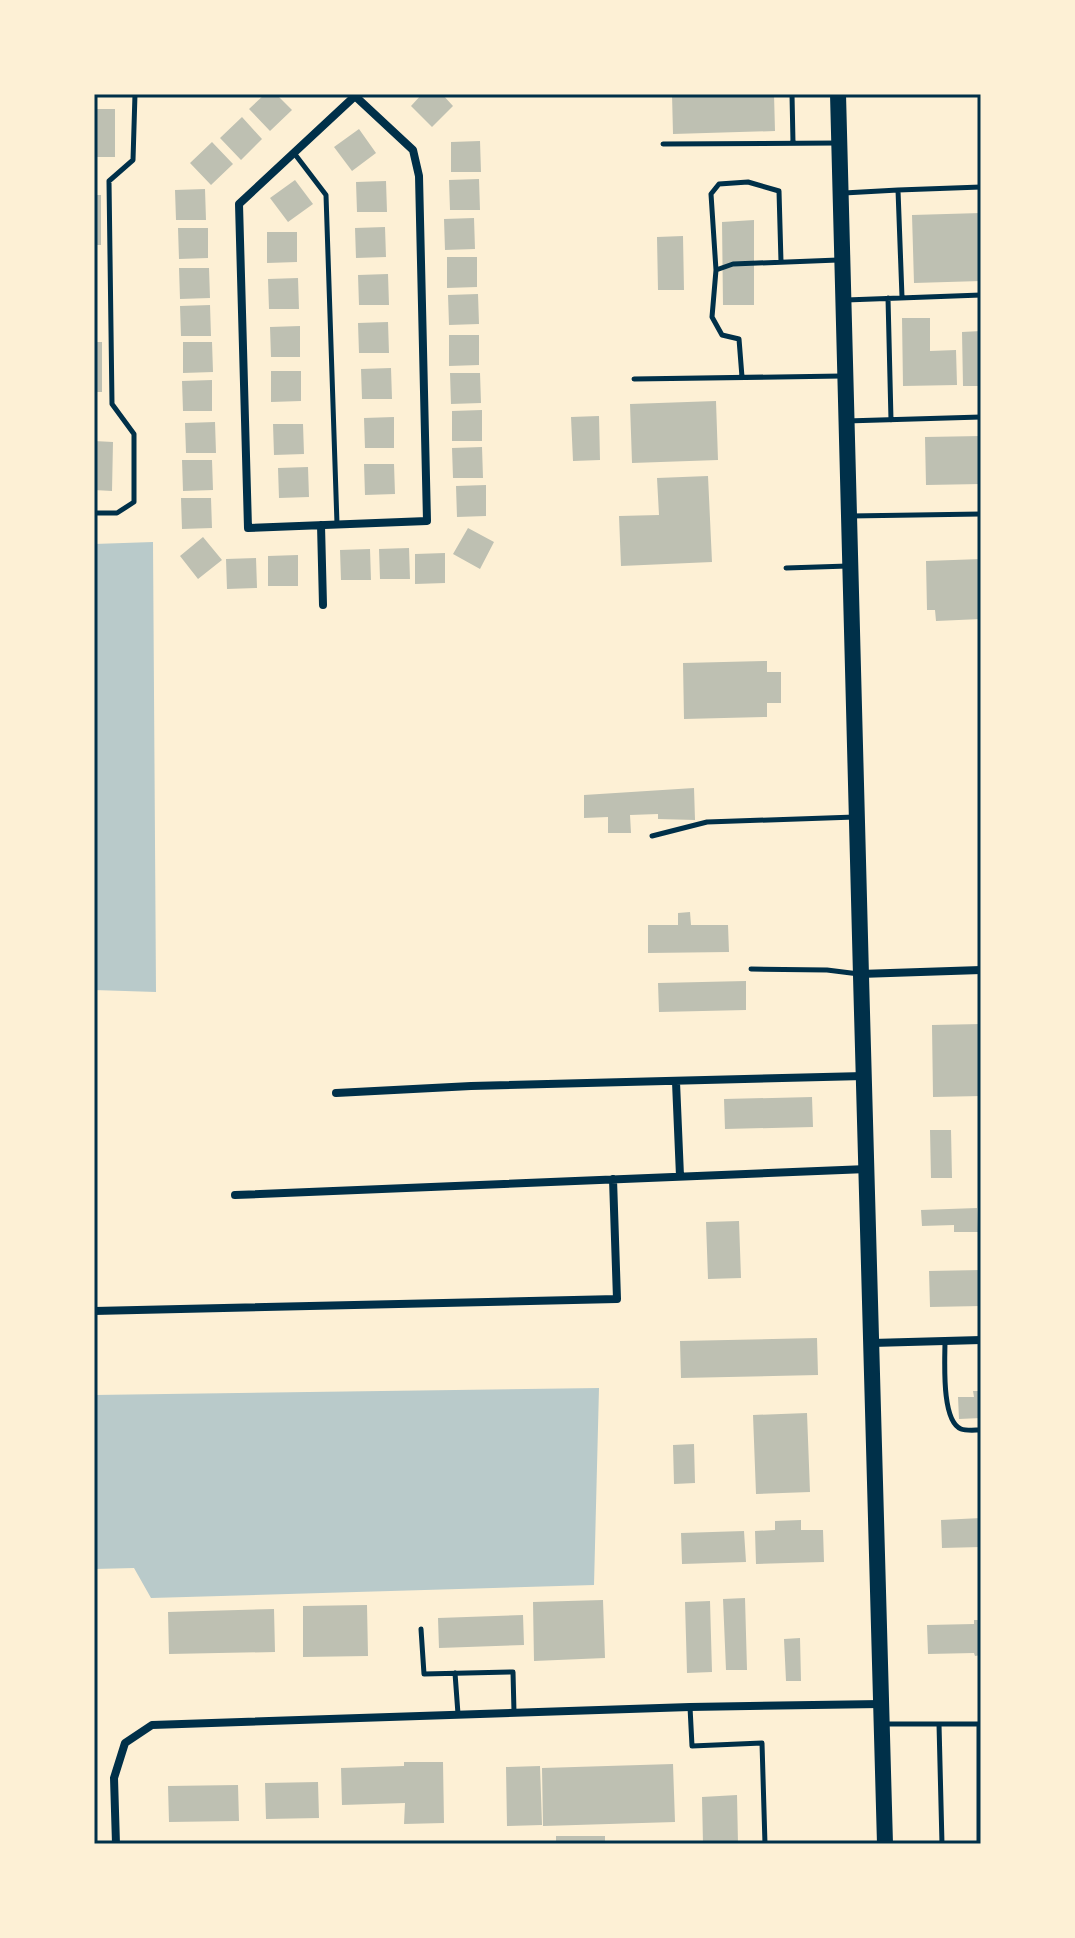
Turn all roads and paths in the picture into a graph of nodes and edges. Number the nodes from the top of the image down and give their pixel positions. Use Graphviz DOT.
graph roads {
  1 [pos="135,94"];
  2 [pos="792,94"];
  3 [pos="838,94"];
  4 [pos="354,95"];
  5 [pos="793,143"];
  6 [pos="839,143"];
  7 [pos="663,144"];
  8 [pos="294,153"];
  9 [pos="981,187"];
  10 [pos="898,190"];
  11 [pos="839,193"];
  12 [pos="840,260"];
  13 [pos="781,262"];
  14 [pos="716,270"];
  15 [pos="981,295"];
  16 [pos="902,297"];
  17 [pos="888,298"];
  18 [pos="841,300"];
  19 [pos="843,376"];
  20 [pos="742,377"];
  21 [pos="634,379"];
  22 [pos="981,417"];
  23 [pos="891,420"];
  24 [pos="845,421"];
  25 [pos="94,513"];
  26 [pos="981,514"];
  27 [pos="847,516"];
  28 [pos="337,524"];
  29 [pos="321,525"];
  30 [pos="849,566"];
  31 [pos="786,568"];
  32 [pos="323,605"];
  33 [pos="856,817"];
  34 [pos="652,836"];
  35 [pos="751,969"];
  36 [pos="981,970"];
  37 [pos="860,974"];
  38 [pos="865,1076"];
  39 [pos="676,1082"];
  40 [pos="336,1093"];
  41 [pos="868,1169"];
  42 [pos="680,1176"];
  43 [pos="613,1179"];
  44 [pos="235,1195"];
  45 [pos="94,1311"];
  46 [pos="981,1340"];
  47 [pos="945,1341"];
  48 [pos="872,1343"];
  49 [pos="981,1430"];
  50 [pos="421,1629"];
  51 [pos="455,1673"];
  52 [pos="882,1704"];
  53 [pos="690,1707"];
  54 [pos="514,1713"];
  55 [pos="458,1715"];
  56 [pos="882,1724"];
  57 [pos="939,1724"];
  58 [pos="116,1844"];
  59 [pos="765,1844"];
  60 [pos="885,1844"];
  61 [pos="942,1844"];
  62 [pos="979,1844"];
  1 -- 25 [label="lane"];
  2 -- 5 [label="lane"];
  3 -- 6 [label="highway"];
  4 -- 8 [label="street"];
  4 -- 28 [label="street"];
  5 -- 6 [label="lane"];
  5 -- 7 [label="lane"];
  6 -- 11 [label="highway"];
  8 -- 28 [label="lane"];
  8 -- 29 [label="street"];
  9 -- 10 [label="lane"];
  10 -- 11 [label="lane"];
  10 -- 16 [label="lane"];
  11 -- 12 [label="highway"];
  12 -- 13 [label="lane"];
  12 -- 18 [label="highway"];
  13 -- 14 [label="lane"];
  13 -- 14 [label="lane"];
  14 -- 20 [label="lane"];
  15 -- 16 [label="lane"];
  16 -- 17 [label="lane"];
  17 -- 18 [label="lane"];
  17 -- 23 [label="lane"];
  18 -- 19 [label="highway"];
  19 -- 20 [label="lane"];
  19 -- 24 [label="highway"];
  20 -- 21 [label="lane"];
  22 -- 23 [label="lane"];
  23 -- 24 [label="lane"];
  24 -- 27 [label="highway"];
  26 -- 27 [label="lane"];
  27 -- 30 [label="highway"];
  28 -- 29 [label="street"];
  29 -- 32 [label="street"];
  30 -- 31 [label="lane"];
  30 -- 33 [label="highway"];
  33 -- 34 [label="lane"];
  33 -- 37 [label="highway"];
  35 -- 37 [label="lane"];
  36 -- 37 [label="street"];
  37 -- 38 [label="highway"];
  38 -- 39 [label="street"];
  38 -- 41 [label="highway"];
  39 -- 40 [label="street"];
  39 -- 42 [label="street"];
  41 -- 42 [label="street"];
  41 -- 48 [label="highway"];
  42 -- 43 [label="street"];
  43 -- 44 [label="street"];
  43 -- 45 [label="street"];
  46 -- 47 [label="street"];
  47 -- 48 [label="street"];
  47 -- 49 [label="lane"];
  48 -- 52 [label="highway"];
  50 -- 51 [label="lane"];
  51 -- 54 [label="lane"];
  51 -- 55 [label="lane"];
  52 -- 53 [label="street"];
  52 -- 56 [label="highway"];
  53 -- 54 [label="street"];
  53 -- 59 [label="lane"];
  54 -- 55 [label="street"];
  55 -- 58 [label="street"];
  56 -- 57 [label="lane"];
  56 -- 60 [label="highway"];
  57 -- 61 [label="lane"];
  57 -- 62 [label="lane"];
}
